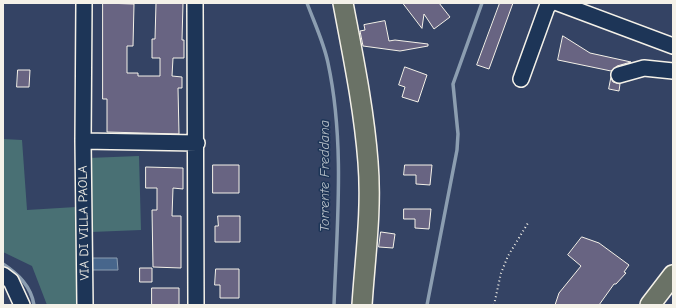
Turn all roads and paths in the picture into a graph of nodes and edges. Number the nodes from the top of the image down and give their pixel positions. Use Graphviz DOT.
graph roads {
  1 [pos="84,3"];
  2 [pos="195,3"];
  3 [pos="343,3"];
  4 [pos="551,3"];
  5 [pos="558,3"];
  6 [pos="673,46"];
  7 [pos="673,71"];
  8 [pos="619,75"];
  9 [pos="522,79"];
  10 [pos="83,141"];
  11 [pos="197,143"];
  12 [pos="528,223"];
  13 [pos="3,275"];
  14 [pos="673,275"];
  15 [pos="363,304"];
  16 [pos="22,305"];
  17 [pos="85,305"];
  18 [pos="196,305"];
  19 [pos="494,305"];
  20 [pos="650,305"];
  1 -- 10 [label="street, VIA DI VILLA PAOLA"];
  2 -- 11 [label="street"];
  3 -- 15 [label="main road"];
  4 -- 9 [label="street"];
  5 -- 6 [label="street"];
  7 -- 8 [label="street"];
  10 -- 11 [label="street"];
  10 -- 17 [label="street, VIA DI VILLA PAOLA"];
  11 -- 18 [label="street"];
  12 -- 19 [label="path"];
  13 -- 16 [label="street"];
  14 -- 20 [label="main road"];
}
